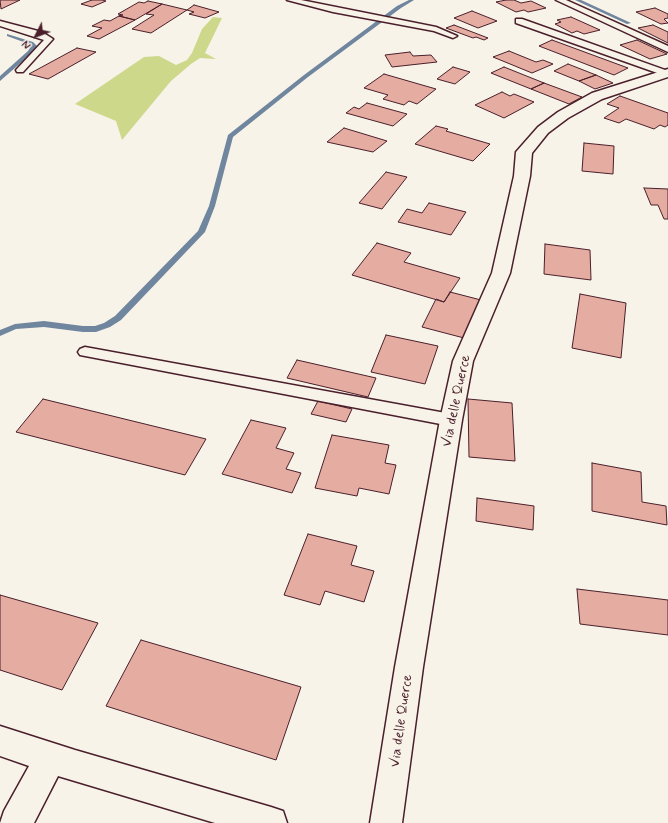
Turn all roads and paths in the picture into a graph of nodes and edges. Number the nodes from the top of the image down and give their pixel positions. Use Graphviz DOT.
graph roads {
  1 [pos="291,0"];
  2 [pos="560,0"];
  3 [pos="519,21"];
  4 [pos="0,23"];
  5 [pos="452,36"];
  6 [pos="668,49"];
  7 [pos="20,70"];
  8 [pos="667,73"];
  9 [pos="85,352"];
  10 [pos="451,420"];
  11 [pos="0,741"];
  12 [pos="51,758"];
  13 [pos="16,823"];
  14 [pos="271,823"];
  15 [pos="386,823"];
  1 -- 5 [label="lane"];
  2 -- 6 [label="lane"];
  3 -- 8 [label="lane"];
  4 -- 7 [label="lane"];
  8 -- 10 [label="street, Via delle Querce"];
  9 -- 10 [label="lane"];
  10 -- 15 [label="street, Via delle Querce"];
  11 -- 12 [label="street"];
  12 -- 13 [label="street"];
  12 -- 14 [label="street"];
}
